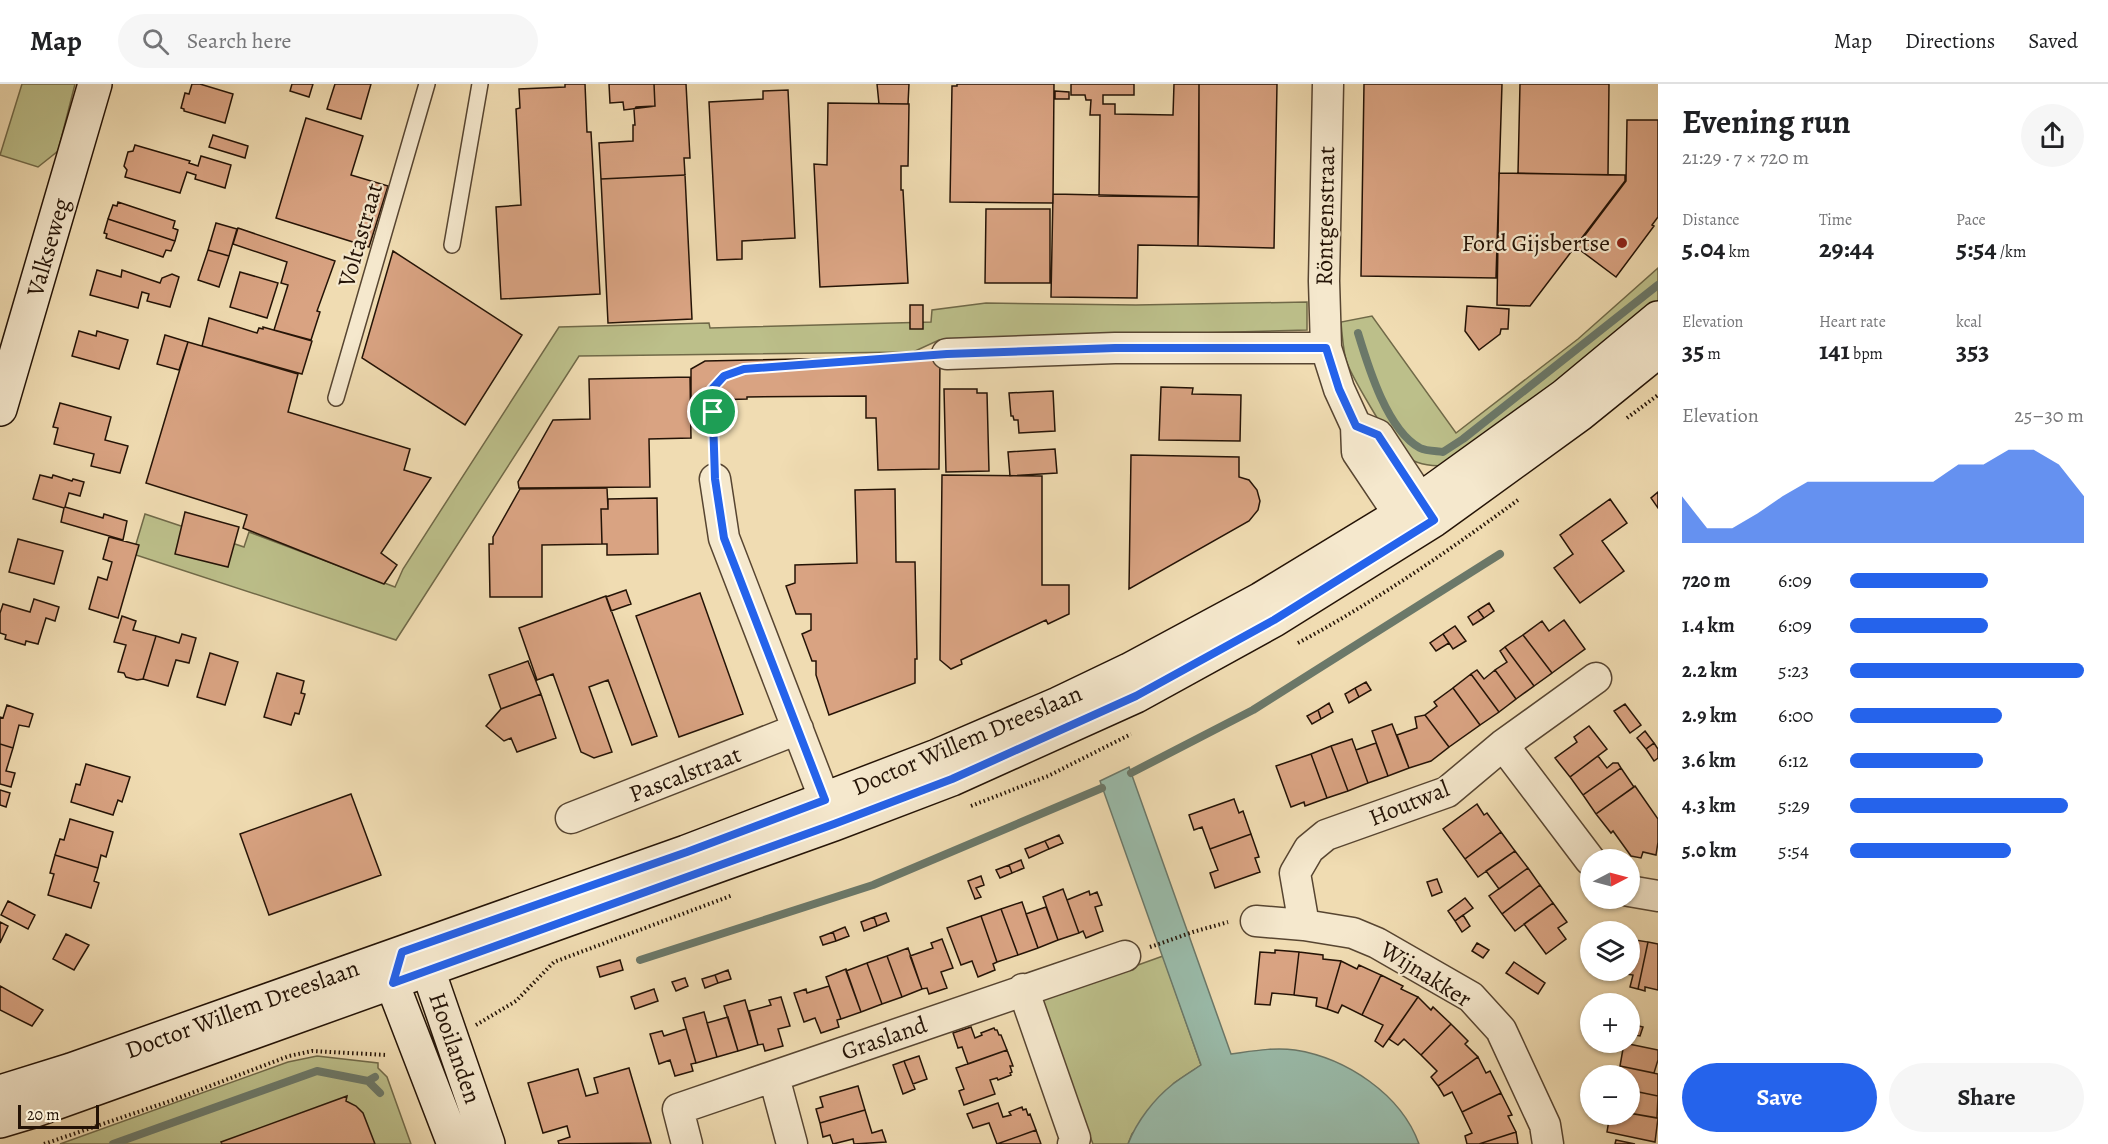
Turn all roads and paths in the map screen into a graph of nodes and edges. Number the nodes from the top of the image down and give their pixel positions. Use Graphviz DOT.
graph roads {
  1 [pos="95,84"];
  2 [pos="427,84"];
  3 [pos="480,84"];
  4 [pos="1328,84"];
  5 [pos="452,245"];
  6 [pos="1658,318"];
  7 [pos="1326,348"];
  8 [pos="1658,351"];
  9 [pos="947,354"];
  10 [pos="336,398"];
  11 [pos="0,410"];
  12 [pos="715,479"];
  13 [pos="1417,517"];
  14 [pos="1596,678"];
  15 [pos="798,729"];
  16 [pos="1503,745"];
  17 [pos="830,812"];
  18 [pos="572,818"];
  19 [pos="1582,849"];
  20 [pos="1640,893"];
  21 [pos="1658,896"];
  22 [pos="1256,921"];
  23 [pos="1304,925"];
  24 [pos="1155,945"];
  25 [pos="1125,956"];
  26 [pos="415,961"];
  27 [pos="393,983"];
  28 [pos="1023,989"];
  29 [pos="774,1077"];
  30 [pos="0,1092"];
  31 [pos="0,1121"];
  32 [pos="454,1144"];
  33 [pos="488,1144"];
  34 [pos="687,1144"];
  35 [pos="792,1144"];
  36 [pos="1073,1144"];
  37 [pos="1548,1144"];
  1 -- 11 [label="main road, Valkseweg"];
  2 -- 10 [label="lane, Voltastraat"];
  3 -- 5 [label="lane"];
  4 -- 7 [label="street, Röntgenstraat"];
  6 -- 13 [label="main road, Doctor Willem Dreeslaan"];
  7 -- 9 [label="street"];
  7 -- 13 [label="street, Röntgenstraat"];
  8 -- 13 [label="main road, Doctor Willem Dreeslaan"];
  9 -- 12 [label="path"];
  12 -- 15 [label="street"];
  13 -- 17 [label="main road, Doctor Willem Dreeslaan"];
  14 -- 16 [label="street, Houtwal"];
  15 -- 17 [label="street"];
  15 -- 18 [label="street, Pascalstraat"];
  16 -- 19 [label="street"];
  16 -- 23 [label="street, Houtwal"];
  17 -- 26 [label="main road, Doctor Willem Dreeslaan"];
  20 -- 21 [label="street"];
  22 -- 23 [label="street, Wijnakker"];
  22 -- 24 [label="path"];
  23 -- 37 [label="street, Wijnakker"];
  25 -- 28 [label="street, Grasland"];
  26 -- 27 [label="main road, Hooilanden"];
  26 -- 30 [label="main road, Doctor Willem Dreeslaan"];
  26 -- 33 [label="main road, Hooilanden"];
  27 -- 31 [label="main road, Doctor Willem Dreeslaan"];
  27 -- 32 [label="main road, Hooilanden"];
  28 -- 29 [label="street, Grasland"];
  28 -- 36 [label="street"];
  29 -- 34 [label="street, Grasland"];
  29 -- 35 [label="street"];
}
